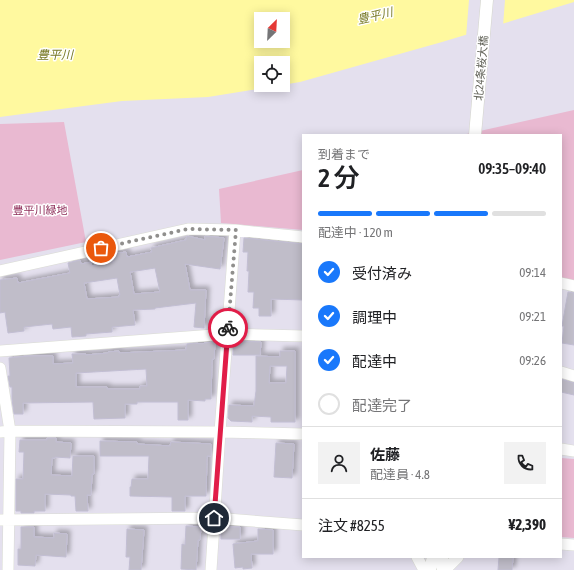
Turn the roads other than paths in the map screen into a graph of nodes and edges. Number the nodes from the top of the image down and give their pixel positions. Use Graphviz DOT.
graph roads {
  1 [pos="487,0"];
  2 [pos="475,134"];
  3 [pos="236,230"];
  4 [pos="302,237"];
  5 [pos="0,271"];
  6 [pos="562,283"];
  7 [pos="574,286"];
  8 [pos="227,334"];
  9 [pos="302,336"];
  10 [pos="0,350"];
  11 [pos="0,368"];
  12 [pos="562,372"];
  13 [pos="574,376"];
  14 [pos="5,432"];
  15 [pos="220,432"];
  16 [pos="302,434"];
  17 [pos="562,449"];
  18 [pos="574,451"];
  19 [pos="214,518"];
  20 [pos="4,520"];
  21 [pos="302,525"];
  22 [pos="562,544"];
  23 [pos="574,545"];
  24 [pos="418,558"];
  25 [pos="433,558"];
  26 [pos="442,558"];
  27 [pos="457,558"];
  28 [pos="8,570"];
  29 [pos="211,570"];
  30 [pos="424,570"];
  31 [pos="430,570"];
  32 [pos="443,570"];
  33 [pos="447,570"];
  1 -- 2 [label="street, 北24条桜大橋"];
  3 -- 4 [label="street"];
  3 -- 5 [label="street"];
  3 -- 8 [label="street"];
  6 -- 7 [label="street"];
  8 -- 9 [label="street"];
  8 -- 10 [label="street"];
  8 -- 15 [label="street"];
  11 -- 14 [label="street"];
  12 -- 13 [label="street"];
  14 -- 15 [label="street"];
  14 -- 20 [label="street"];
  15 -- 16 [label="street"];
  15 -- 19 [label="street"];
  17 -- 18 [label="street"];
  19 -- 20 [label="street"];
  19 -- 21 [label="street"];
  19 -- 29 [label="street"];
  20 -- 28 [label="street"];
  22 -- 23 [label="street"];
  24 -- 30 [label="street"];
  25 -- 31 [label="street"];
  26 -- 32 [label="street"];
  27 -- 33 [label="street"];
}
